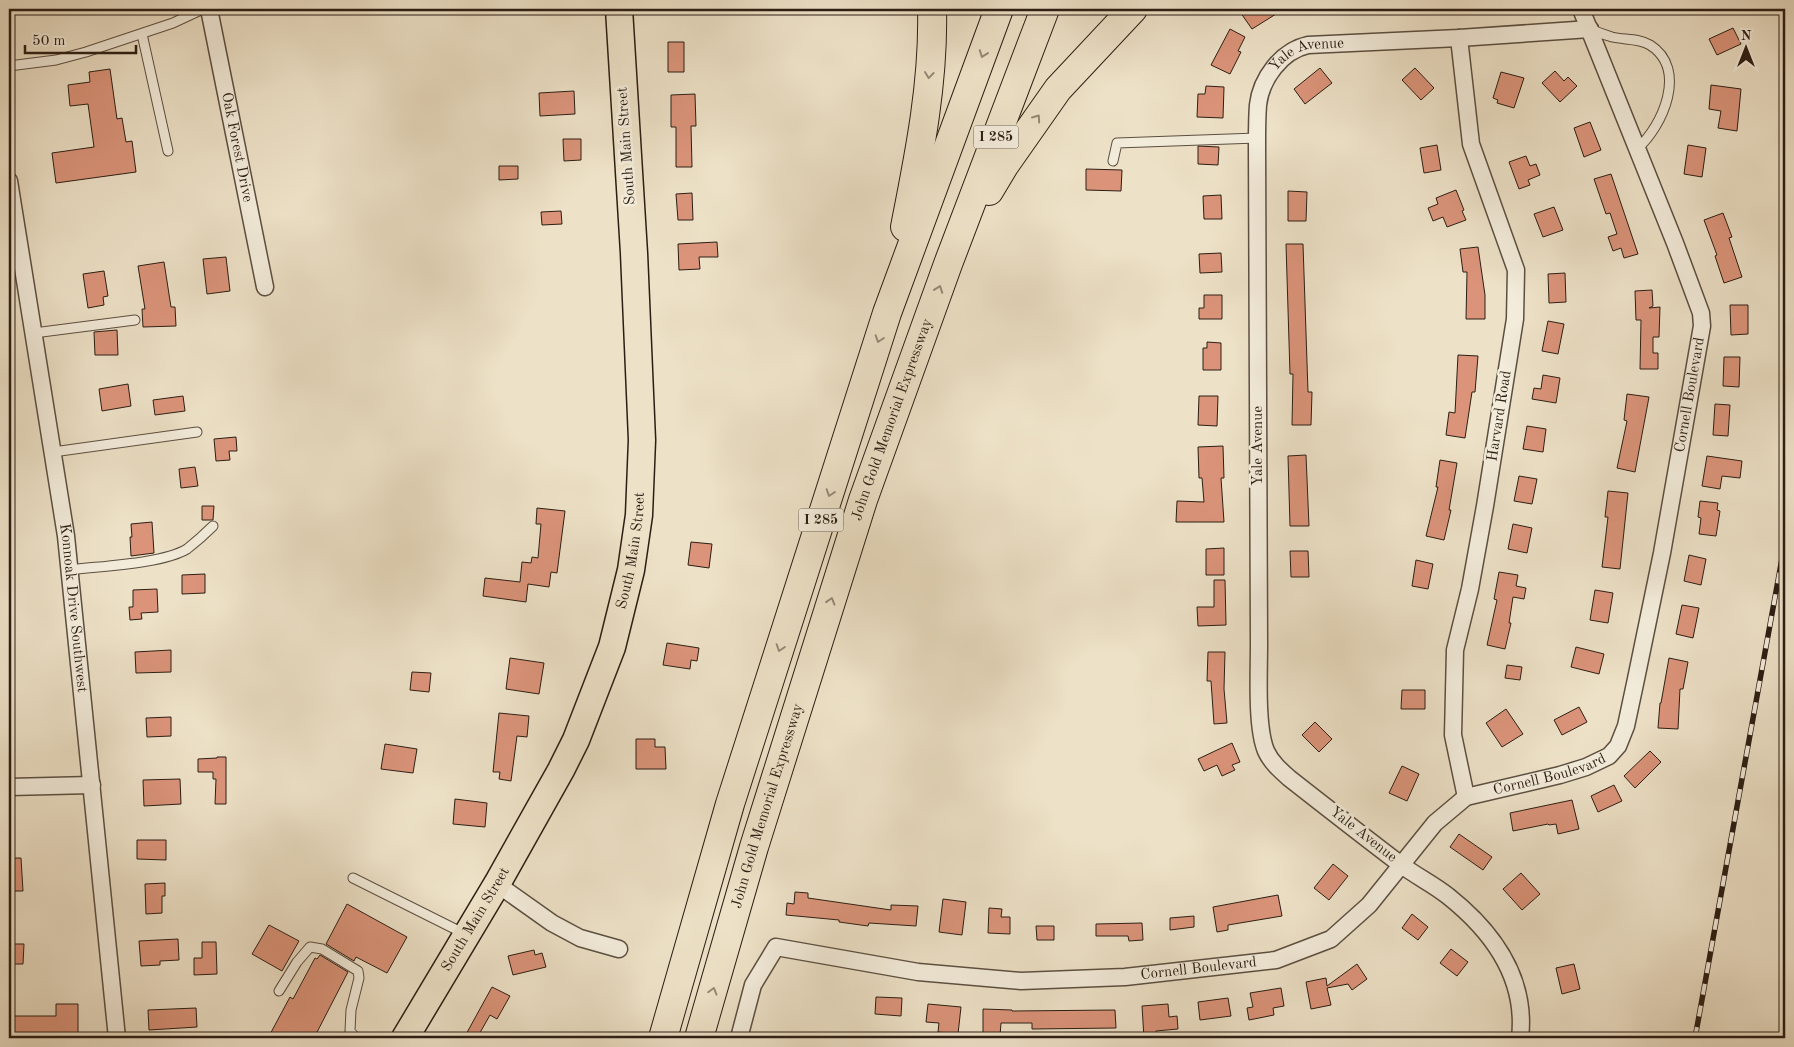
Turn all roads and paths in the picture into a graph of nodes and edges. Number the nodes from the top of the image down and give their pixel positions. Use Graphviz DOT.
graph roads {
  1 [pos="203,9"];
  2 [pos="209,9"];
  3 [pos="619,9"];
  4 [pos="932,9"];
  5 [pos="999,9"];
  6 [pos="1045,9"];
  7 [pos="1133,9"];
  8 [pos="1582,9"];
  9 [pos="1590,29"];
  10 [pos="142,34"];
  11 [pos="1459,38"];
  12 [pos="9,66"];
  13 [pos="1257,138"];
  14 [pos="1637,149"];
  15 [pos="168,151"];
  16 [pos="1113,161"];
  17 [pos="9,181"];
  18 [pos="948,264"];
  19 [pos="265,286"];
  20 [pos="887,313"];
  21 [pos="135,320"];
  22 [pos="34,333"];
  23 [pos="197,432"];
  24 [pos="53,452"];
  25 [pos="213,526"];
  26 [pos="70,570"];
  27 [pos="92,785"];
  28 [pos="9,787"];
  29 [pos="1466,797"];
  30 [pos="1401,865"];
  31 [pos="353,878"];
  32 [pos="497,884"];
  33 [pos="466,935"];
  34 [pos="619,949"];
  35 [pos="279,991"];
  36 [pos="117,1038"];
  37 [pos="356,1038"];
  38 [pos="405,1038"];
  39 [pos="663,1038"];
  40 [pos="699,1038"];
  41 [pos="739,1038"];
  42 [pos="1520,1038"];
  1 -- 10 [label="lane"];
  2 -- 19 [label="street, Oak Forest Drive"];
  3 -- 32 [label="main road, South Main Street"];
  4 -- 20 [label="highway, one-way"];
  5 -- 20 [label="highway, I 285, one-way"];
  6 -- 18 [label="highway, John Gold Memorial Expressway / I 285"];
  18 -- 7 [label="highway, one-way"];
  8 -- 9 [label="street, Cornell Boulevard"];
  9 -- 11 [label="street, Yale Avenue"];
  9 -- 14 [label="street, Cornell Boulevard"];
  9 -- 14 [label="lane"];
  10 -- 12 [label="lane"];
  10 -- 15 [label="lane"];
  11 -- 13 [label="street, Yale Avenue"];
  11 -- 29 [label="street, Harvard Road"];
  13 -- 16 [label="lane"];
  13 -- 30 [label="street, Yale Avenue"];
  14 -- 29 [label="street, Cornell Boulevard"];
  17 -- 22 [label="street, Konnoak Drive Southwest"];
  40 -- 18 [label="highway, John Gold Memorial Expressway / I 285, one-way"];
  20 -- 39 [label="highway, I 285, one-way"];
  21 -- 22 [label="lane"];
  22 -- 24 [label="street, Konnoak Drive Southwest"];
  23 -- 24 [label="lane"];
  24 -- 26 [label="street, Konnoak Drive Southwest"];
  25 -- 26 [label="lane"];
  26 -- 27 [label="street, Konnoak Drive Southwest"];
  27 -- 28 [label="street"];
  27 -- 36 [label="street, Konnoak Drive Southwest"];
  29 -- 30 [label="street, Cornell Boulevard"];
  30 -- 41 [label="street, Cornell Boulevard"];
  30 -- 42 [label="street, Yale Avenue"];
  31 -- 33 [label="lane"];
  32 -- 33 [label="main road, South Main Street"];
  32 -- 34 [label="street"];
  33 -- 38 [label="main road, South Main Street"];
  35 -- 37 [label="lane"];
}
